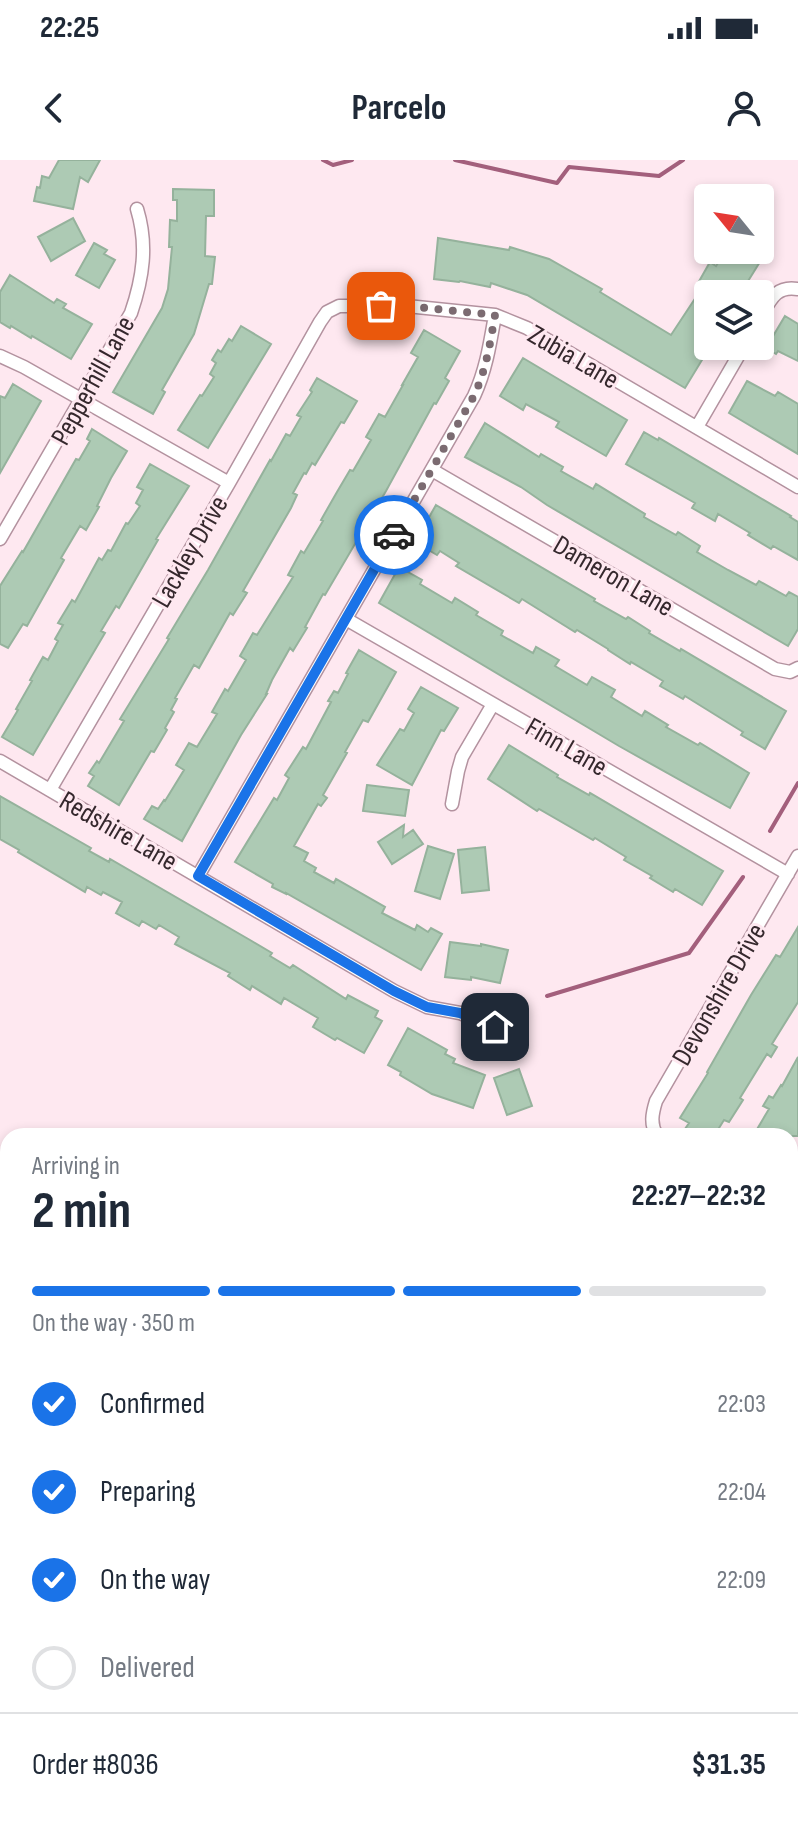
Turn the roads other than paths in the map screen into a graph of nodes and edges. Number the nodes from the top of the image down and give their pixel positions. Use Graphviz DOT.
graph roads {
  1 [pos="137,209"];
  2 [pos="327,312"];
  3 [pos="495,315"];
  4 [pos="0,356"];
  5 [pos="736,360"];
  6 [pos="82,400"];
  7 [pos="697,427"];
  8 [pos="432,470"];
  9 [pos="229,483"];
  10 [pos="798,487"];
  11 [pos="0,539"];
  12 [pos="346,619"];
  13 [pos="798,668"];
  14 [pos="493,704"];
  15 [pos="0,761"];
  16 [pos="50,790"];
  17 [pos="452,804"];
  18 [pos="798,856"];
  19 [pos="788,874"];
  20 [pos="198,876"];
  21 [pos="495,1027"];
  22 [pos="654,1128"];
  1 -- 6 [label="street, Pepperhill Lane"];
  2 -- 3 [label="street, Zubia Lane"];
  2 -- 9 [label="street, Lackley Drive"];
  3 -- 7 [label="street, Zubia Lane"];
  3 -- 8 [label="street"];
  4 -- 6 [label="street"];
  5 -- 7 [label="street"];
  6 -- 9 [label="street"];
  6 -- 11 [label="street, Pepperhill Lane"];
  7 -- 10 [label="street, Zubia Lane"];
  8 -- 12 [label="street"];
  8 -- 13 [label="street, Dameron Lane"];
  9 -- 16 [label="street, Lackley Drive"];
  12 -- 14 [label="street, Finn Lane"];
  12 -- 20 [label="street"];
  14 -- 17 [label="street"];
  14 -- 19 [label="street, Finn Lane"];
  15 -- 16 [label="street, Redshire Lane"];
  16 -- 20 [label="street, Redshire Lane"];
  18 -- 19 [label="street, Devonshire Drive"];
  19 -- 22 [label="street, Devonshire Drive"];
  20 -- 21 [label="street, Redshire Lane"];
}
